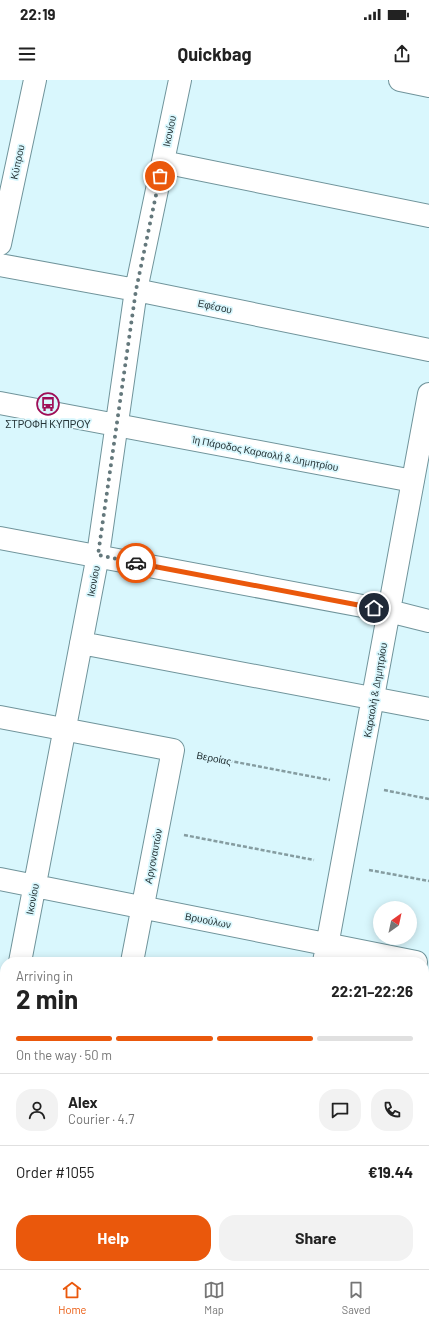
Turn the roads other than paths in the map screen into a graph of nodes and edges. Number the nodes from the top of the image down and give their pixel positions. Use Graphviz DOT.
graph roads {
  1 [pos="35,80"];
  2 [pos="180,80"];
  3 [pos="400,80"];
  4 [pos="429,86"];
  5 [pos="163,162"];
  6 [pos="429,216"];
  7 [pos="0,244"];
  8 [pos="0,264"];
  9 [pos="136,290"];
  10 [pos="429,350"];
  11 [pos="429,394"];
  12 [pos="0,403"];
  13 [pos="116,425"];
  14 [pos="413,481"];
  15 [pos="0,538"];
  16 [pos="98,555"];
  17 [pos="389,611"];
  18 [pos="429,620"];
  19 [pos="82,643"];
  20 [pos="373,698"];
  21 [pos="429,709"];
  22 [pos="0,717"];
  23 [pos="65,730"];
  24 [pos="0,879"];
  25 [pos="35,886"];
  26 [pos="143,907"];
  27 [pos="326,953"];
  28 [pos="21,957"];
  29 [pos="133,957"];
  30 [pos="366,957"];
  1 -- 7 [label="street, Κύπρου"];
  2 -- 5 [label="street, Ικονίου"];
  3 -- 4 [label="street"];
  5 -- 6 [label="street"];
  5 -- 9 [label="street, Ικονίου"];
  8 -- 9 [label="street, Εφέσου"];
  9 -- 10 [label="street, Εφέσου"];
  9 -- 13 [label="street, Ικονίου"];
  11 -- 14 [label="street, Καραολή & Δημητρίου"];
  12 -- 13 [label="street, 1η Πάροδος Καραολή & Δημητρίου"];
  13 -- 14 [label="street, 1η Πάροδος Καραολή & Δημητρίου"];
  13 -- 16 [label="street, Ικονίου"];
  14 -- 17 [label="street, Καραολή & Δημητρίου"];
  15 -- 16 [label="street"];
  16 -- 17 [label="street"];
  16 -- 19 [label="street, Ικονίου"];
  17 -- 18 [label="street"];
  17 -- 20 [label="street, Καραολή & Δημητρίου"];
  19 -- 20 [label="street"];
  19 -- 23 [label="street, Ικονίου"];
  20 -- 21 [label="street"];
  20 -- 27 [label="street, Καραολή & Δημητρίου"];
  22 -- 23 [label="street"];
  23 -- 25 [label="street, Ικονίου"];
  23 -- 26 [label="street, Αργοναυτών"];
  24 -- 25 [label="street, Βρυούλων"];
  25 -- 26 [label="street, Βρυούλων"];
  25 -- 28 [label="street, Ικονίου"];
  26 -- 27 [label="street, Βρυούλων"];
  26 -- 29 [label="street, Αργοναυτών"];
  27 -- 30 [label="street, Βρυούλων"];
}
